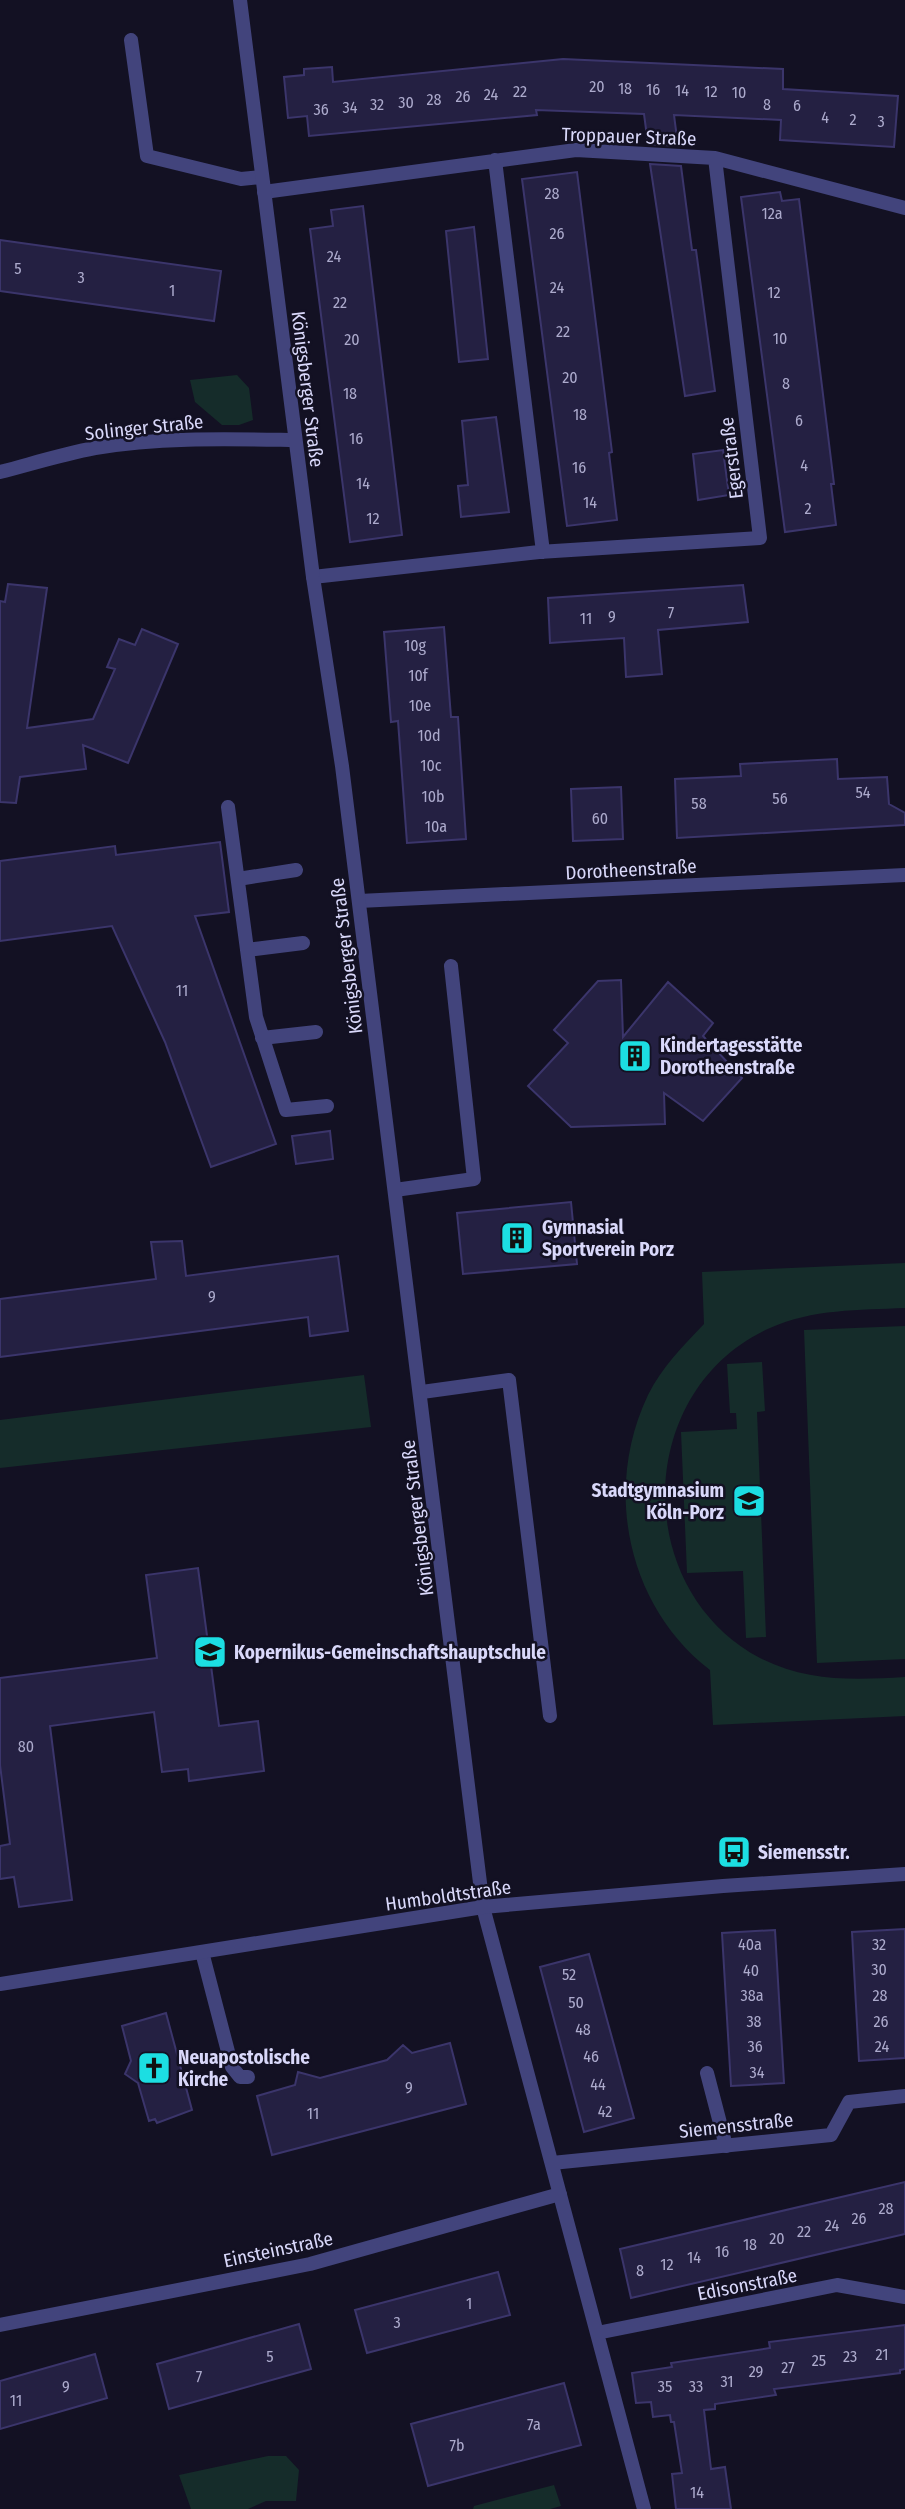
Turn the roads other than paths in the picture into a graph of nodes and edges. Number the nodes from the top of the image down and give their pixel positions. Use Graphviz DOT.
graph roads {
  1 [pos="240,0"];
  2 [pos="131,40"];
  3 [pos="715,158"];
  4 [pos="495,160"];
  5 [pos="262,177"];
  6 [pos="264,192"];
  7 [pos="905,208"];
  8 [pos="295,440"];
  9 [pos="0,472"];
  10 [pos="543,552"];
  11 [pos="313,577"];
  12 [pos="228,807"];
  13 [pos="296,870"];
  14 [pos="905,875"];
  15 [pos="238,879"];
  16 [pos="359,901"];
  17 [pos="303,943"];
  18 [pos="247,950"];
  19 [pos="451,966"];
  20 [pos="316,1032"];
  21 [pos="262,1038"];
  22 [pos="327,1106"];
  23 [pos="395,1190"];
  24 [pos="422,1392"];
  25 [pos="550,1716"];
  26 [pos="905,1874"];
  27 [pos="483,1908"];
  28 [pos="202,1952"];
  29 [pos="0,1984"];
  30 [pos="707,2073"];
  31 [pos="248,2077"];
  32 [pos="905,2096"];
  33 [pos="726,2146"];
  34 [pos="552,2163"];
  35 [pos="560,2194"];
  36 [pos="905,2297"];
  37 [pos="0,2325"];
  38 [pos="597,2333"];
  39 [pos="644,2509"];
  1 -- 5 [label="street, Königsberger Straße"];
  2 -- 5 [label="street"];
  3 -- 4 [label="street, Troppauer Straße"];
  3 -- 7 [label="street, Troppauer Straße"];
  3 -- 10 [label="street, Egerstraße"];
  4 -- 6 [label="street, Troppauer Straße"];
  4 -- 10 [label="street"];
  5 -- 6 [label="street, Königsberger Straße"];
  6 -- 8 [label="street, Königsberger Straße"];
  8 -- 9 [label="street, Solinger Straße"];
  8 -- 11 [label="street, Königsberger Straße"];
  10 -- 11 [label="street, Egerstraße"];
  11 -- 16 [label="street, Königsberger Straße"];
  12 -- 15 [label="street"];
  13 -- 15 [label="street"];
  14 -- 16 [label="street, Dorotheenstraße"];
  15 -- 18 [label="street"];
  16 -- 23 [label="street, Königsberger Straße"];
  17 -- 18 [label="street"];
  18 -- 21 [label="street"];
  19 -- 23 [label="street"];
  20 -- 21 [label="street"];
  21 -- 22 [label="street"];
  23 -- 24 [label="street, Königsberger Straße"];
  24 -- 25 [label="street"];
  24 -- 27 [label="street, Königsberger Straße"];
  26 -- 27 [label="street, Humboldtstraße"];
  27 -- 28 [label="street, Humboldtstraße"];
  27 -- 34 [label="street"];
  28 -- 29 [label="street, Humboldtstraße"];
  28 -- 31 [label="street"];
  30 -- 33 [label="street"];
  32 -- 33 [label="street, Siemensstraße"];
  33 -- 34 [label="street, Siemensstraße"];
  34 -- 35 [label="street"];
  35 -- 37 [label="street, Einsteinstraße"];
  35 -- 38 [label="street"];
  36 -- 38 [label="street, Edisonstraße"];
  38 -- 39 [label="street"];
}
